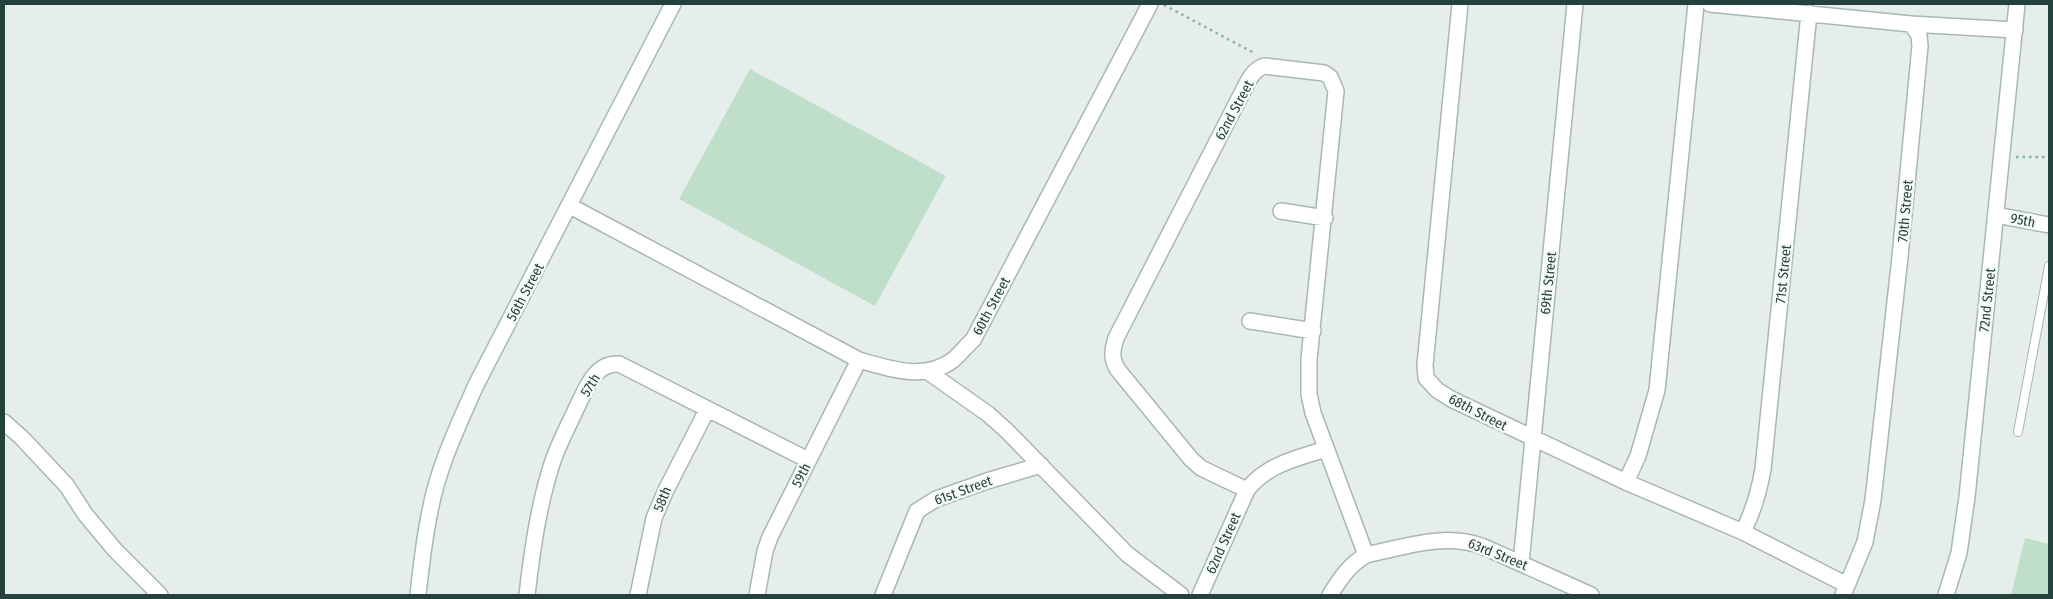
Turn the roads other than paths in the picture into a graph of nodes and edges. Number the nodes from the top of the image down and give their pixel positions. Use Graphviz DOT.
graph roads {
  1 [pos="673,4"];
  2 [pos="1150,4"];
  3 [pos="1460,4"];
  4 [pos="1575,4"];
  5 [pos="1696,4"];
  6 [pos="1710,4"];
  7 [pos="2017,4"];
  8 [pos="1809,13"];
  9 [pos="1911,24"];
  10 [pos="2015,30"];
  11 [pos="570,206"];
  12 [pos="1281,211"];
  13 [pos="1996,215"];
  14 [pos="1324,218"];
  15 [pos="2049,225"];
  16 [pos="2049,266"];
  17 [pos="1250,321"];
  18 [pos="1313,331"];
  19 [pos="860,360"];
  20 [pos="927,371"];
  21 [pos="708,410"];
  22 [pos="4,422"];
  23 [pos="2018,432"];
  24 [pos="1533,438"];
  25 [pos="1326,449"];
  26 [pos="808,460"];
  27 [pos="1041,465"];
  28 [pos="1626,482"];
  29 [pos="1247,490"];
  30 [pos="1743,532"];
  31 [pos="1366,555"];
  32 [pos="1521,563"];
  33 [pos="1845,590"];
  34 [pos="160,595"];
  35 [pos="418,595"];
  36 [pos="527,595"];
  37 [pos="638,595"];
  38 [pos="756,595"];
  39 [pos="883,595"];
  40 [pos="1181,595"];
  41 [pos="1200,595"];
  42 [pos="1330,595"];
  43 [pos="1591,595"];
  44 [pos="1946,595"];
  1 -- 11 [label="street, 56th Street"];
  2 -- 20 [label="street, 60th Street"];
  3 -- 24 [label="street, 68th Street"];
  4 -- 24 [label="street, 69th Street"];
  5 -- 28 [label="street"];
  6 -- 8 [label="street"];
  7 -- 10 [label="street, 72nd Street"];
  8 -- 9 [label="street"];
  8 -- 30 [label="street, 71st Street"];
  9 -- 10 [label="street"];
  9 -- 33 [label="street, 70th Street"];
  10 -- 13 [label="street, 72nd Street"];
  11 -- 19 [label="street, 60th Street"];
  11 -- 35 [label="street, 56th Street"];
  12 -- 14 [label="street"];
  13 -- 15 [label="street, 95th"];
  13 -- 44 [label="street, 72nd Street"];
  14 -- 18 [label="street, 62nd Street"];
  14 -- 29 [label="street, 62nd Street"];
  16 -- 23 [label="lane"];
  17 -- 18 [label="street"];
  18 -- 25 [label="street, 62nd Street"];
  19 -- 20 [label="street, 60th Street"];
  19 -- 26 [label="street, 59th"];
  20 -- 27 [label="street"];
  21 -- 26 [label="street, 57th"];
  21 -- 36 [label="street, 57th"];
  21 -- 37 [label="street, 58th"];
  22 -- 34 [label="street"];
  24 -- 28 [label="street, 68th Street"];
  24 -- 32 [label="street, 69th Street"];
  25 -- 29 [label="street, 62nd Street"];
  25 -- 31 [label="street, 62nd Street"];
  26 -- 38 [label="street, 59th"];
  27 -- 39 [label="street, 61st Street"];
  27 -- 40 [label="street"];
  28 -- 30 [label="street, 68th Street"];
  29 -- 41 [label="street, 62nd Street"];
  30 -- 33 [label="street, 68th Street"];
  31 -- 32 [label="street, 63rd Street"];
  31 -- 42 [label="street, 63rd Street"];
  32 -- 43 [label="street, 63rd Street"];
}
